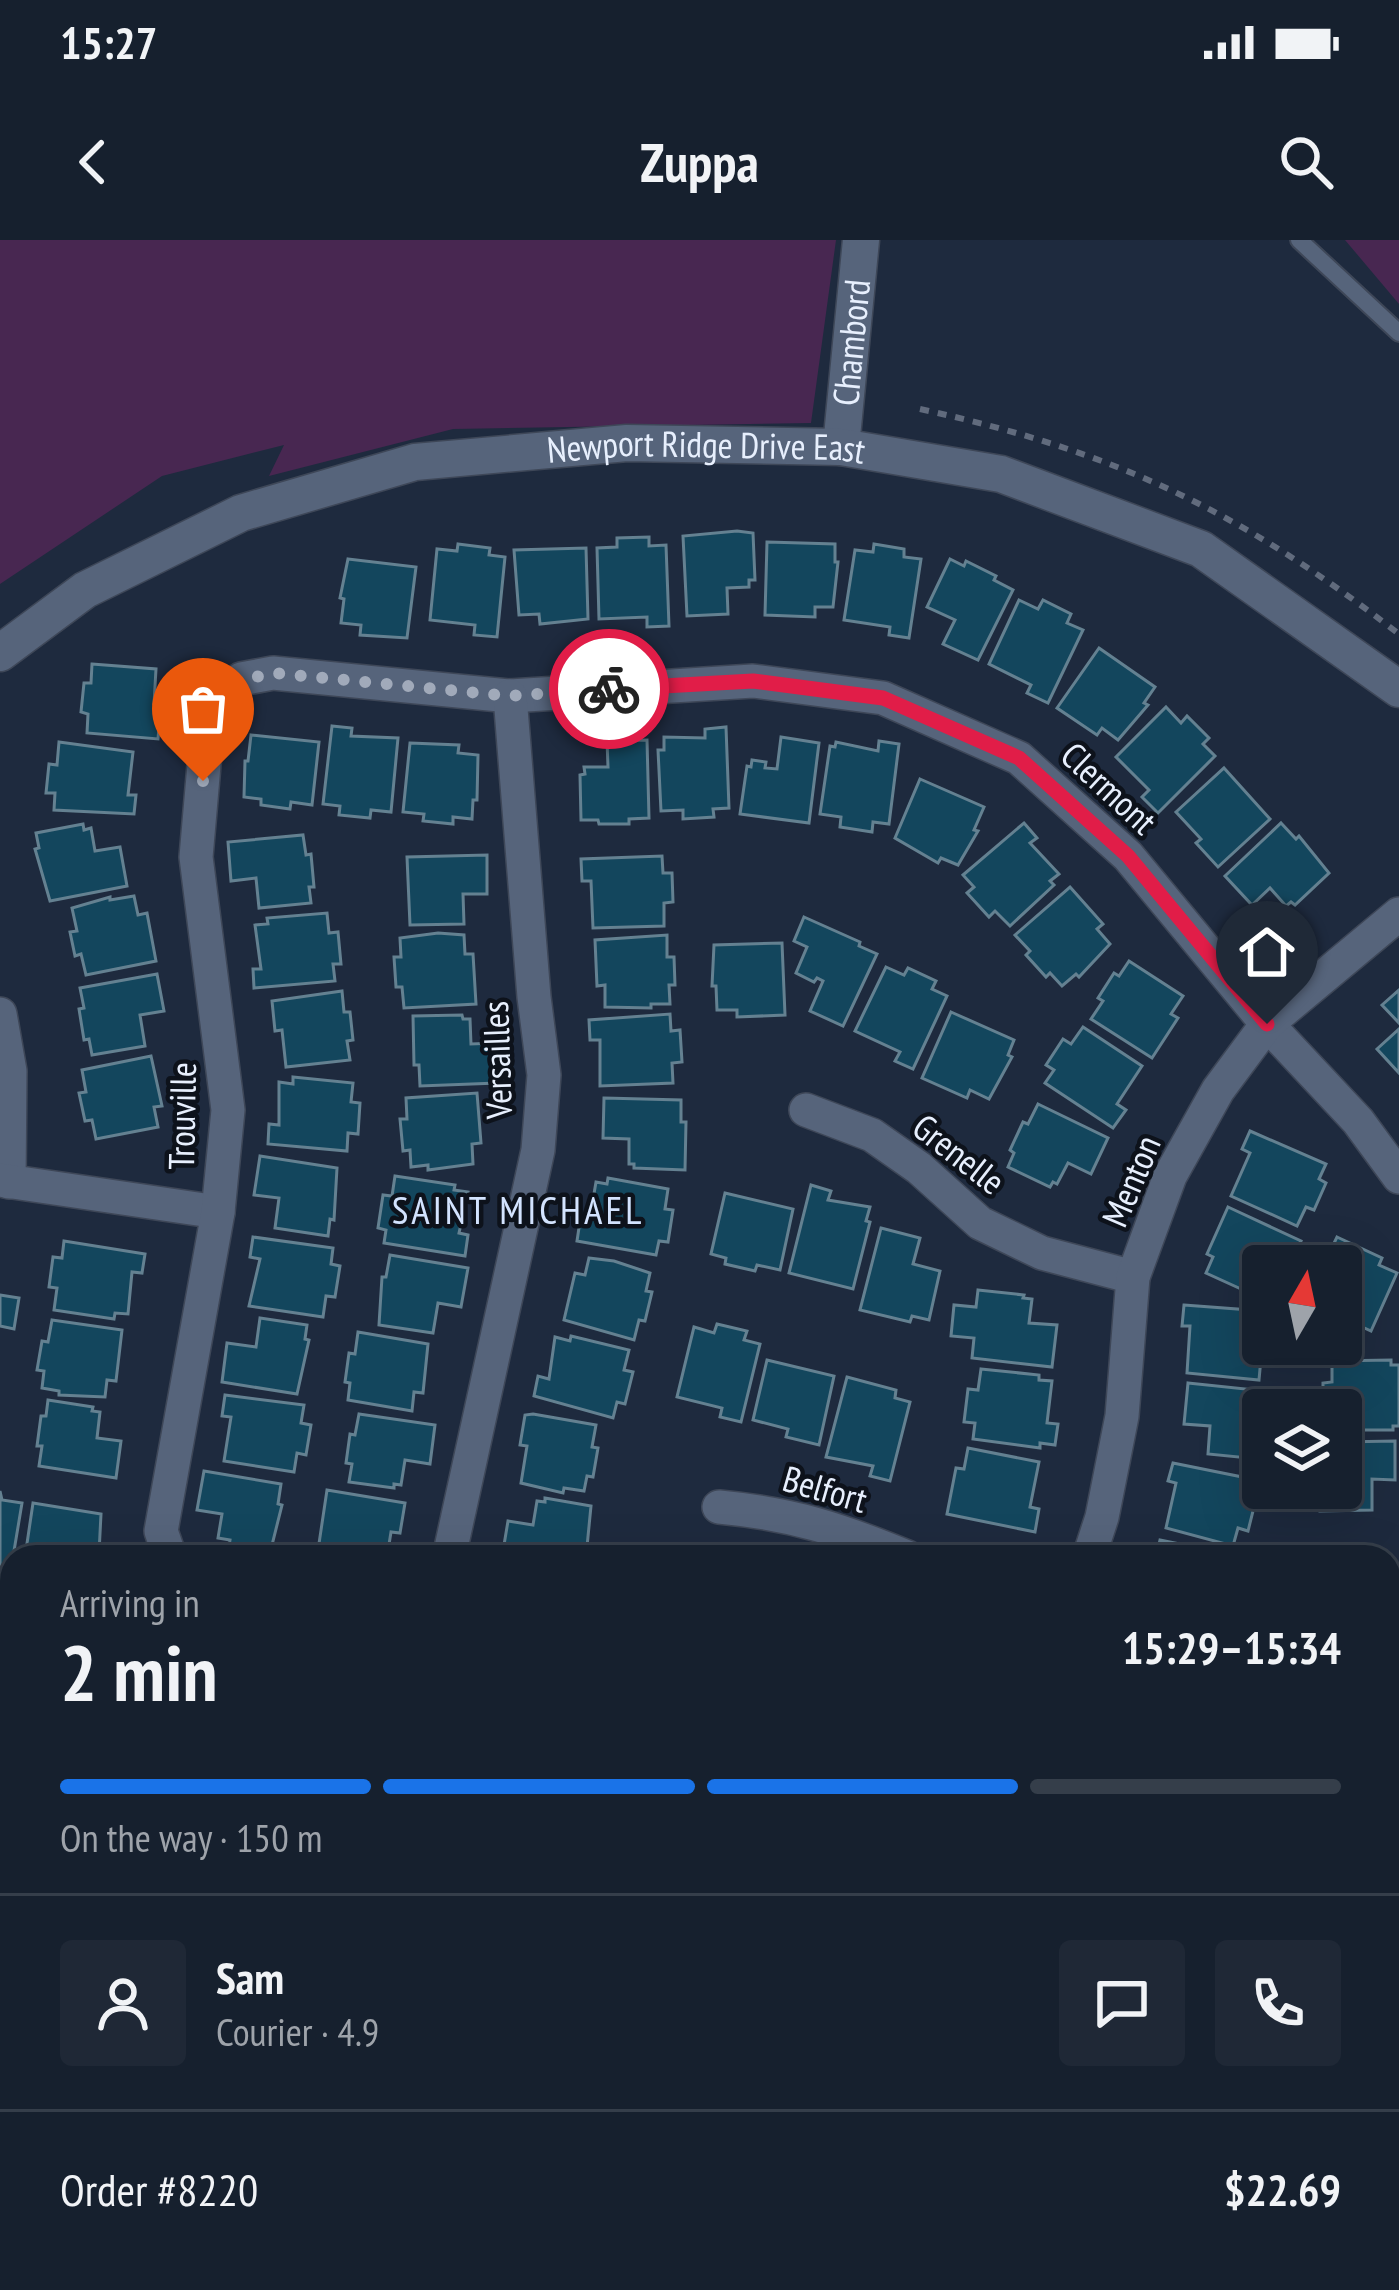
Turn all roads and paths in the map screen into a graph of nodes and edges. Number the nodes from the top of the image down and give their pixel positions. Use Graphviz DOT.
graph roads {
  1 [pos="861,240"];
  2 [pos="1299,240"];
  3 [pos="1399,333"];
  4 [pos="841,447"];
  5 [pos="0,653"];
  6 [pos="1399,689"];
  7 [pos="510,696"];
  8 [pos="216,701"];
  9 [pos="1399,914"];
  10 [pos="0,1014"];
  11 [pos="1267,1024"];
  12 [pos="806,1110"];
  13 [pos="1399,1178"];
  14 [pos="4,1181"];
  15 [pos="218,1212"];
  16 [pos="1133,1276"];
  17 [pos="719,1507"];
  18 [pos="166,1544"];
  19 [pos="452,1545"];
  20 [pos="877,1545"];
  21 [pos="1093,1545"];
  1 -- 4 [label="street, Chambord"];
  2 -- 3 [label="lane"];
  4 -- 5 [label="street, Newport Ridge Drive East"];
  4 -- 6 [label="street, Newport Ridge Drive East"];
  7 -- 8 [label="street, Clermont"];
  7 -- 11 [label="street, Clermont"];
  7 -- 19 [label="street, Versailles"];
  8 -- 15 [label="street, Trouville"];
  9 -- 11 [label="street, Menton"];
  10 -- 14 [label="street"];
  11 -- 13 [label="street, Clermont"];
  11 -- 16 [label="street, Menton"];
  12 -- 16 [label="street, Grenelle"];
  14 -- 15 [label="street"];
  15 -- 18 [label="street, Trouville"];
  16 -- 21 [label="street, Menton"];
  17 -- 20 [label="street, Belfort"];
}
